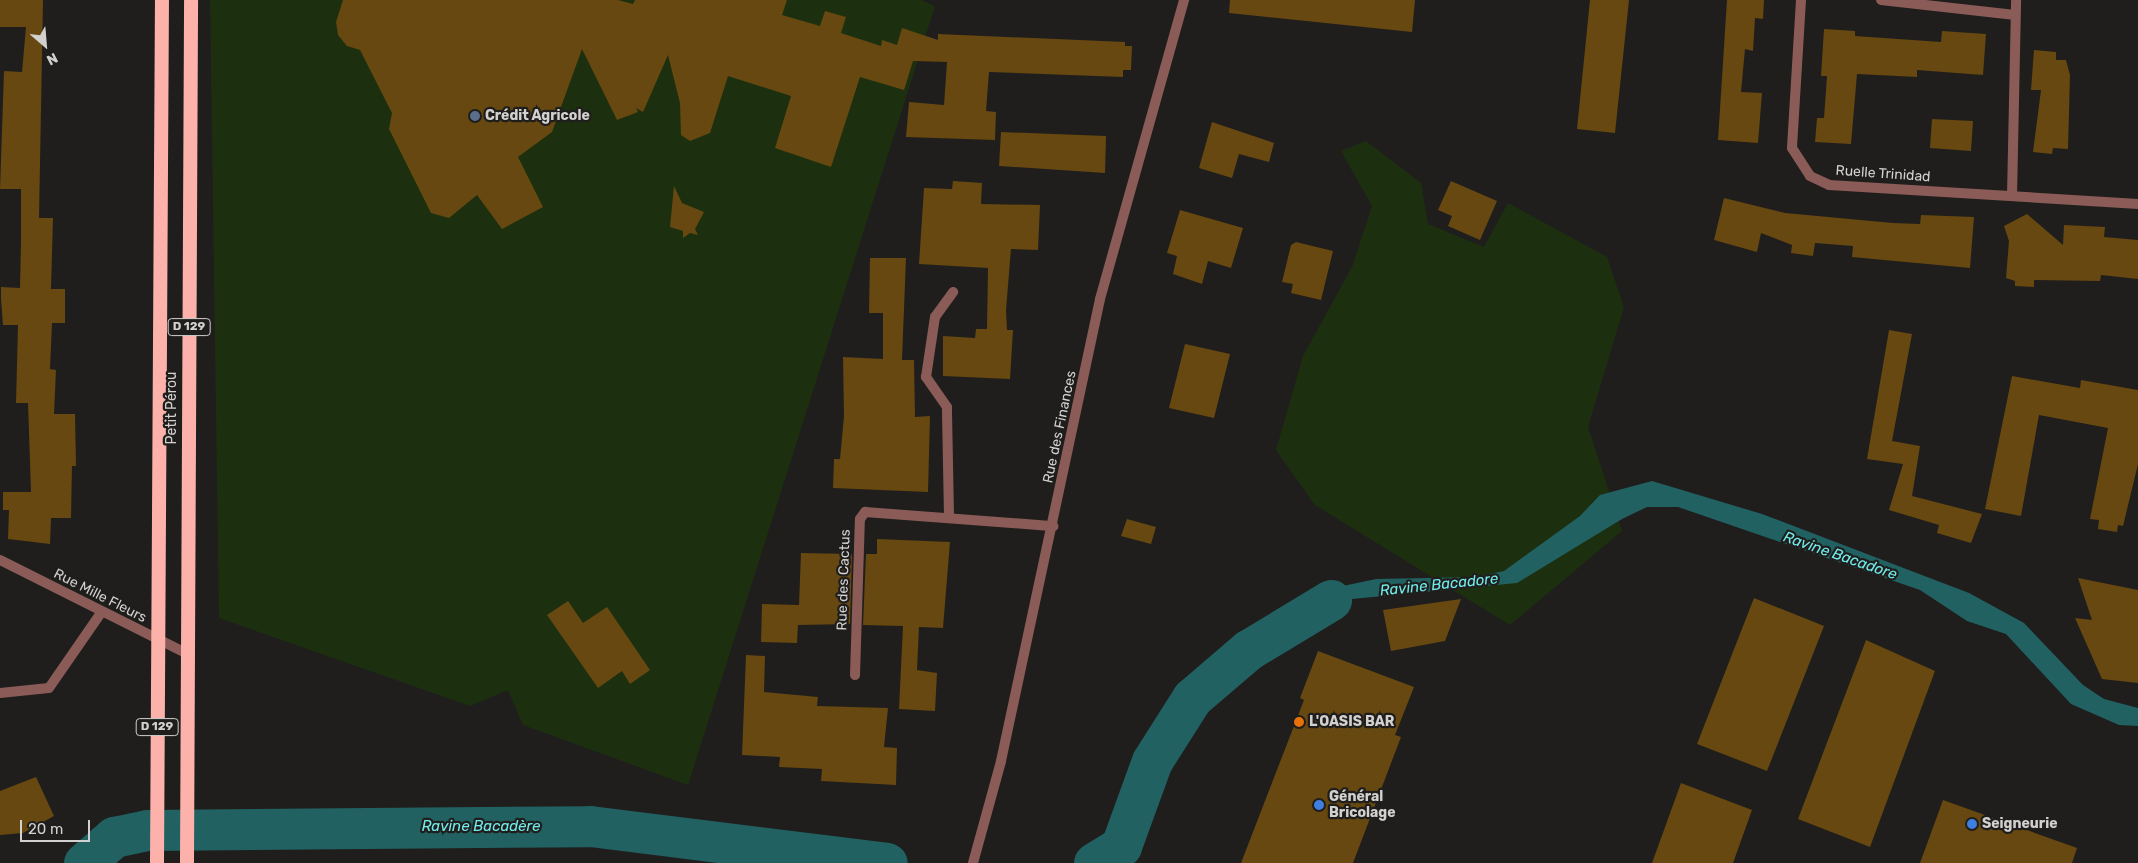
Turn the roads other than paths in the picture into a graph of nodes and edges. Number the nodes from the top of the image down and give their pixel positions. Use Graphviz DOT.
graph roads {
  1 [pos="162,0"];
  2 [pos="191,0"];
  3 [pos="1184,0"];
  4 [pos="1801,0"];
  5 [pos="1881,0"];
  6 [pos="2016,0"];
  7 [pos="2015,15"];
  8 [pos="2012,196"];
  9 [pos="2138,204"];
  10 [pos="952,292"];
  11 [pos="949,516"];
  12 [pos="1053,526"];
  13 [pos="0,560"];
  14 [pos="101,613"];
  15 [pos="157,640"];
  16 [pos="188,654"];
  17 [pos="855,675"];
  18 [pos="0,693"];
  19 [pos="974,862"];
  20 [pos="157,863"];
  21 [pos="188,863"];
  1 -- 15 [label="highway, Petit Pérou / D 129"];
  2 -- 16 [label="highway, Petit Pérou / D 129"];
  3 -- 12 [label="street, Rue des Finances"];
  4 -- 8 [label="street, Ruelle Trinidad"];
  5 -- 7 [label="street"];
  6 -- 7 [label="street"];
  7 -- 8 [label="street"];
  8 -- 9 [label="street, Ruelle Trinidad"];
  10 -- 11 [label="street"];
  11 -- 12 [label="street, Rue des Cactus"];
  11 -- 17 [label="street, Rue des Cactus"];
  12 -- 19 [label="street, Rue des Finances"];
  13 -- 14 [label="street, Rue Mille Fleurs"];
  14 -- 15 [label="street, Rue Mille Fleurs"];
  14 -- 18 [label="street"];
  15 -- 16 [label="street, Rue Mille Fleurs"];
  15 -- 20 [label="highway, Petit Pérou / D 129"];
  16 -- 21 [label="highway, Petit Pérou / D 129"];
}
